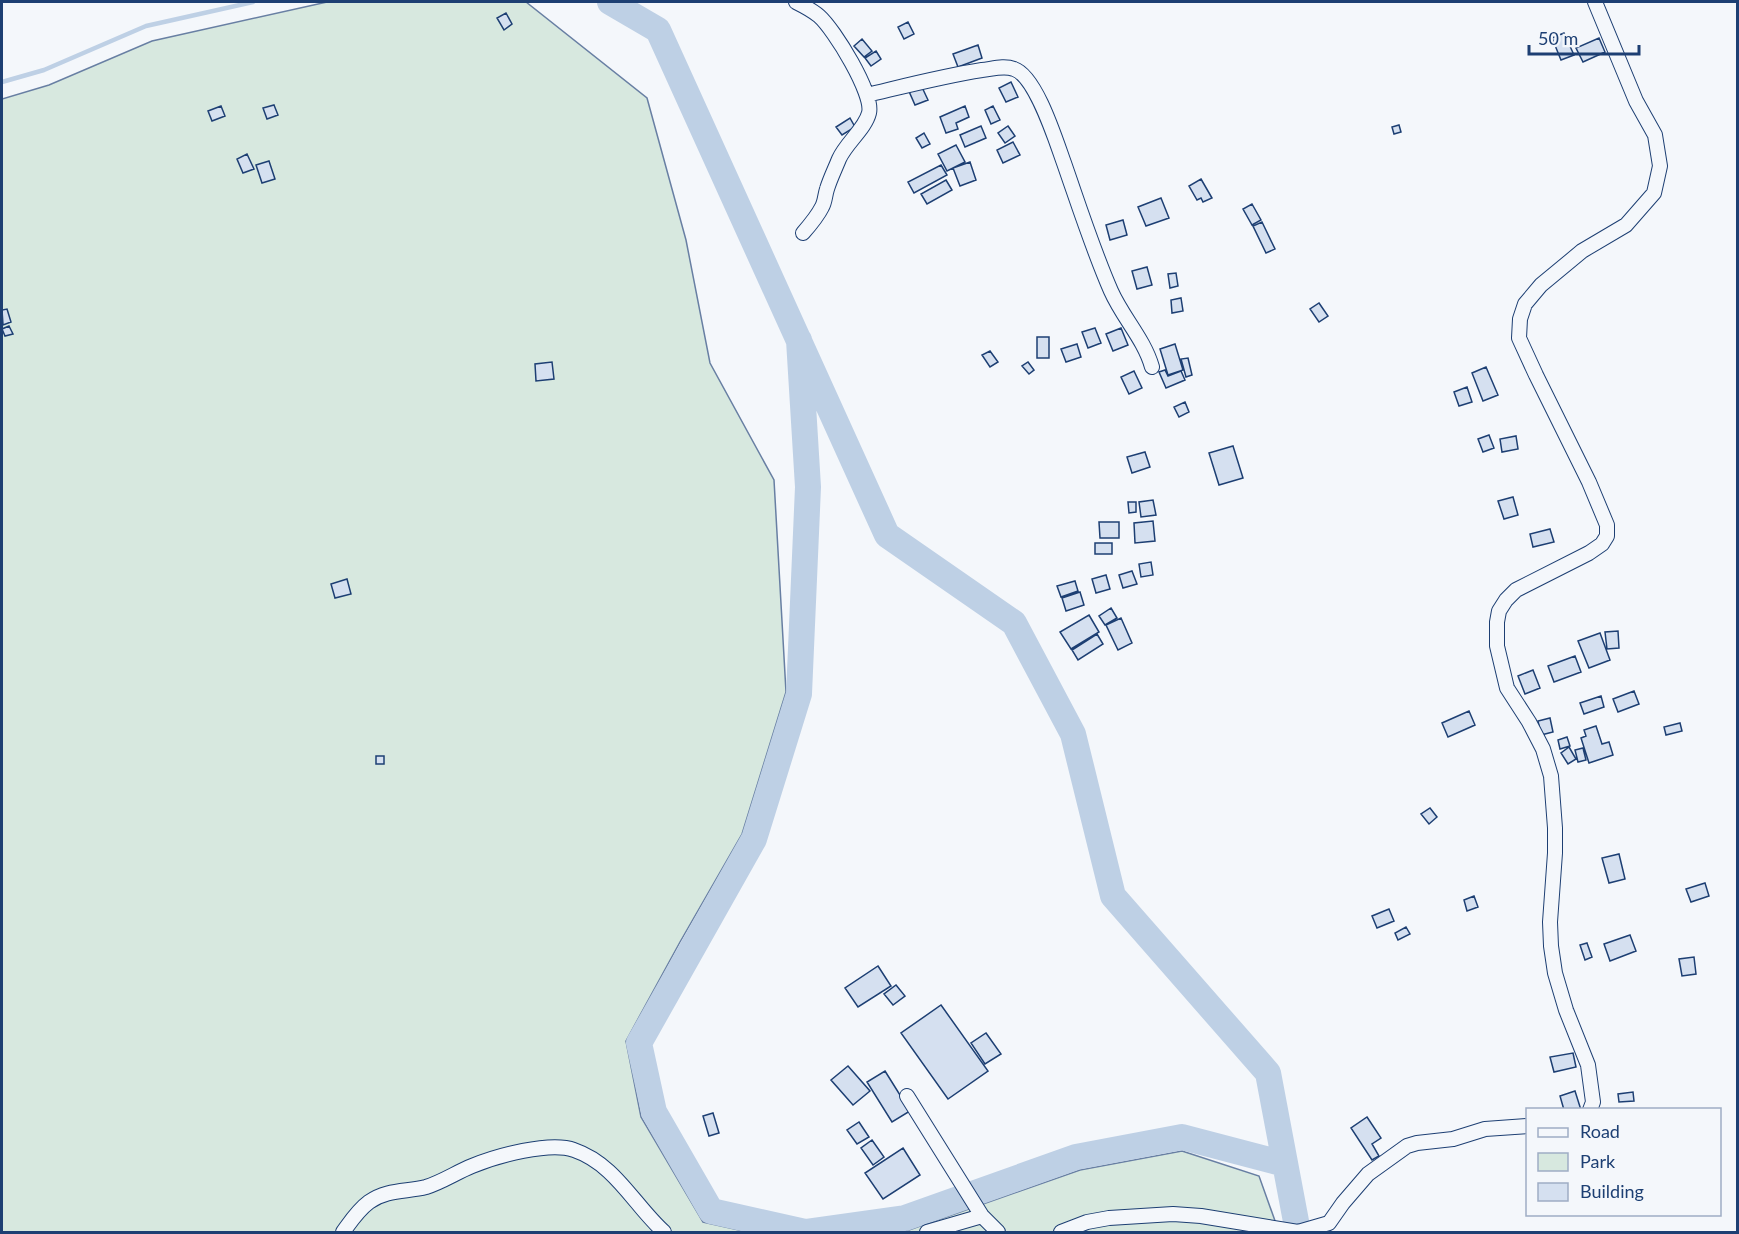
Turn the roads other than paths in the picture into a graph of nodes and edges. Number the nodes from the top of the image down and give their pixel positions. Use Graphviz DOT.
graph roads {
  1 [pos="796,2"];
  2 [pos="1595,2"];
  3 [pos="867,95"];
  4 [pos="803,233"];
  5 [pos="1152,367"];
  6 [pos="907,1096"];
  7 [pos="1591,1108"];
  8 [pos="1526,1126"];
  9 [pos="982,1216"];
  10 [pos="343,1233"];
  11 [pos="664,1233"];
  12 [pos="927,1233"];
  13 [pos="998,1233"];
  14 [pos="1061,1233"];
  1 -- 3 [label="street"];
  2 -- 7 [label="street"];
  3 -- 4 [label="street"];
  3 -- 5 [label="street"];
  6 -- 9 [label="street"];
  8 -- 14 [label="street"];
  9 -- 12 [label="street"];
  9 -- 13 [label="street"];
  10 -- 11 [label="street"];
}
